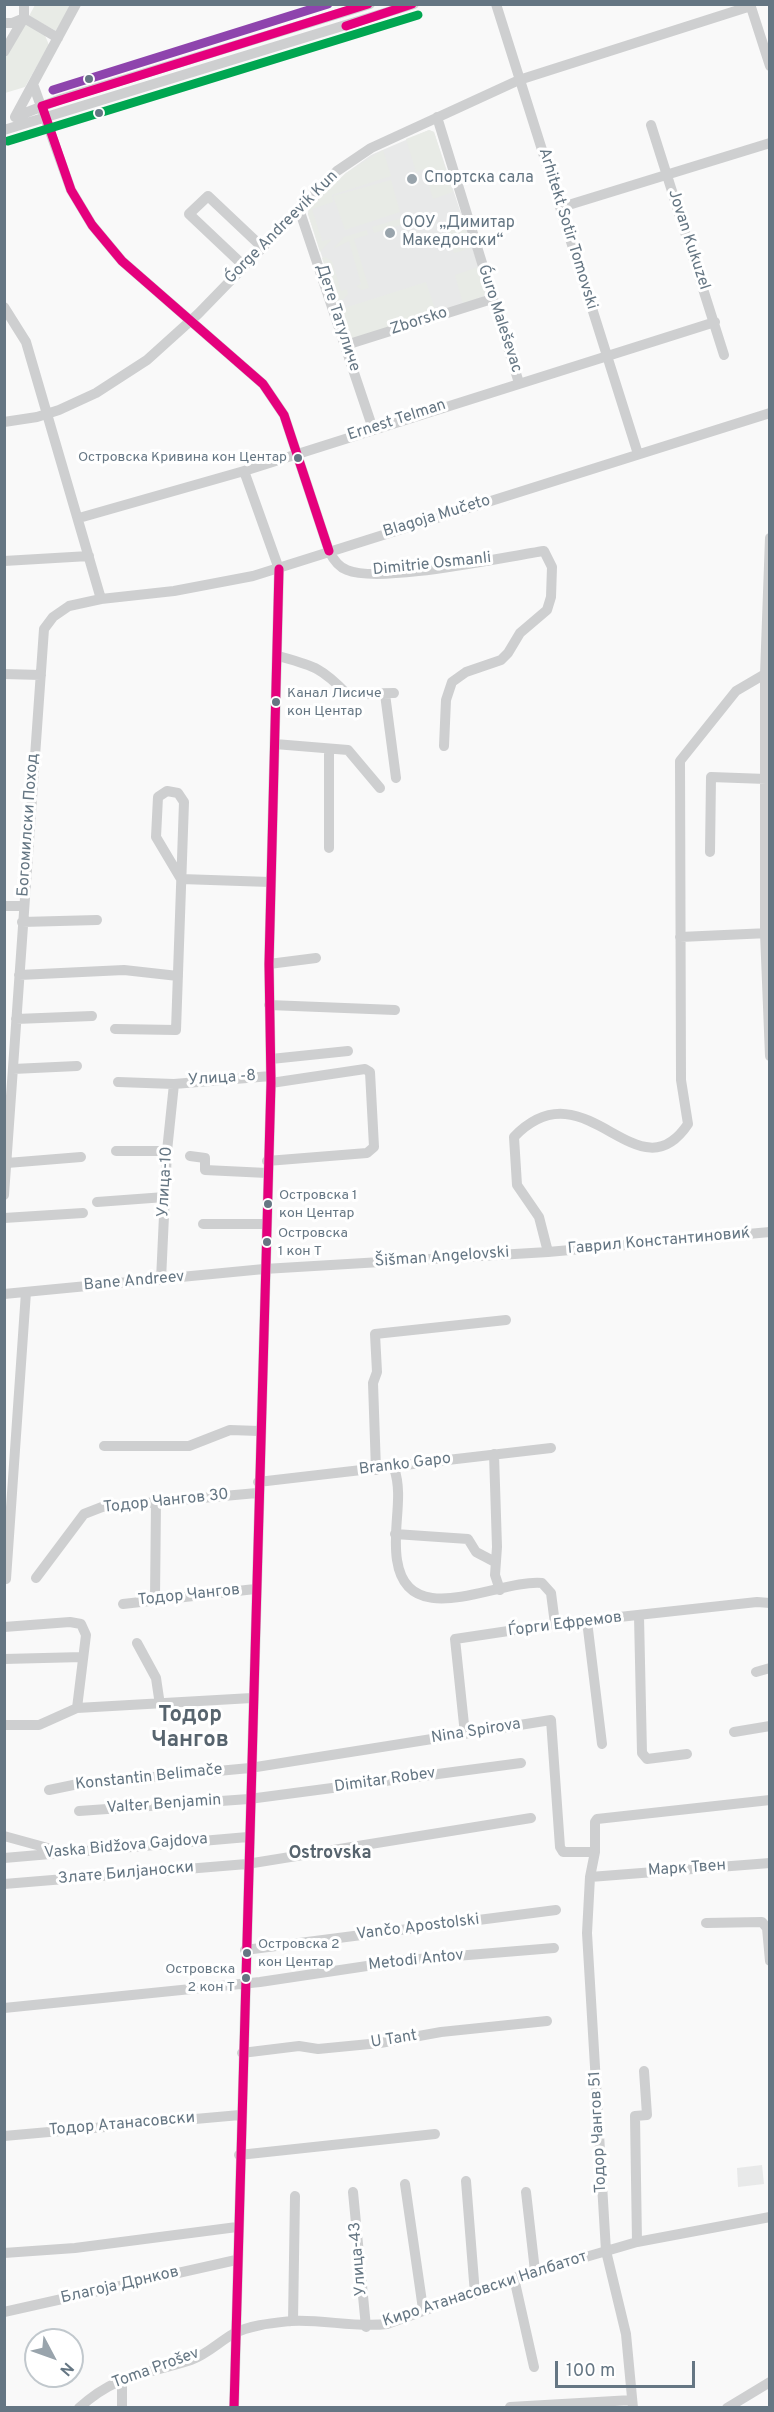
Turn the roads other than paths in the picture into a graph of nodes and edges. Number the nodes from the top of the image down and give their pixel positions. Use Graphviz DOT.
graph roads {
  1 [pos="24,4"];
  2 [pos="76,4"];
  3 [pos="370,4"];
  4 [pos="414,4"];
  5 [pos="496,4"];
  6 [pos="751,5"];
  7 [pos="24,18"];
  8 [pos="4,23"];
  9 [pos="58,38"];
  10 [pos="4,52"];
  11 [pos="770,66"];
  12 [pos="519,80"];
  13 [pos="35,89"];
  14 [pos="57,101"];
  15 [pos="42,106"];
  16 [pos="15,117"];
  17 [pos="437,117"];
  18 [pos="46,118"];
  19 [pos="651,125"];
  20 [pos="4,129"];
  21 [pos="770,143"];
  22 [pos="666,175"];
  23 [pos="562,207"];
  24 [pos="299,209"];
  25 [pos="262,247"];
  26 [pos="244,266"];
  27 [pos="492,299"];
  28 [pos="4,307"];
  29 [pos="189,322"];
  30 [pos="715,322"];
  31 [pos="346,345"];
  32 [pos="724,355"];
  33 [pos="606,356"];
  34 [pos="519,383"];
  35 [pos="770,413"];
  36 [pos="48,415"];
  37 [pos="4,422"];
  38 [pos="373,429"];
  39 [pos="298,453"];
  40 [pos="638,454"];
  41 [pos="244,471"];
  42 [pos="79,518"];
  43 [pos="770,538"];
  44 [pos="329,551"];
  45 [pos="89,556"];
  46 [pos="4,561"];
  47 [pos="279,569"];
  48 [pos="101,599"];
  49 [pos="278,656"];
  50 [pos="4,674"];
  51 [pos="765,674"];
  52 [pos="41,675"];
  53 [pos="275,744"];
  54 [pos="444,746"];
  55 [pos="329,750"];
  56 [pos="396,778"];
  57 [pos="766,779"];
  58 [pos="380,788"];
  59 [pos="329,848"];
  60 [pos="710,852"];
  61 [pos="181,879"];
  62 [pos="270,882"];
  63 [pos="4,906"];
  64 [pos="23,906"];
  65 [pos="97,920"];
  66 [pos="22,922"];
  67 [pos="767,933"];
  68 [pos="680,937"];
  69 [pos="316,958"];
  70 [pos="269,964"];
  71 [pos="19,975"];
  72 [pos="178,976"];
  73 [pos="269,1005"];
  74 [pos="395,1010"];
  75 [pos="92,1016"];
  76 [pos="16,1019"];
  77 [pos="115,1029"];
  78 [pos="348,1051"];
  79 [pos="770,1056"];
  80 [pos="271,1059"];
  81 [pos="77,1066"];
  82 [pos="13,1069"];
  83 [pos="271,1080"];
  84 [pos="118,1082"];
  85 [pos="174,1084"];
  86 [pos="167,1150"];
  87 [pos="116,1151"];
  88 [pos="189,1156"];
  89 [pos="81,1157"];
  90 [pos="267,1161"];
  91 [pos="7,1162"];
  92 [pos="267,1173"];
  93 [pos="5,1175"];
  94 [pos="4,1195"];
  95 [pos="165,1197"];
  96 [pos="97,1202"];
  97 [pos="82,1213"];
  98 [pos="4,1218"];
  99 [pos="203,1224"];
  100 [pos="265,1224"];
  101 [pos="770,1232"];
  102 [pos="548,1252"];
  103 [pos="264,1269"];
  104 [pos="161,1280"];
  105 [pos="26,1292"];
  106 [pos="4,1294"];
  107 [pos="506,1320"];
  108 [pos="259,1431"];
  109 [pos="104,1446"];
  110 [pos="551,1448"];
  111 [pos="494,1454"];
  112 [pos="394,1468"];
  113 [pos="376,1470"];
  114 [pos="258,1487"];
  115 [pos="156,1502"];
  116 [pos="395,1534"];
  117 [pos="495,1562"];
  118 [pos="36,1578"];
  119 [pos="6,1579"];
  120 [pos="255,1589"];
  121 [pos="500,1590"];
  122 [pos="155,1598"];
  123 [pos="770,1603"];
  124 [pos="123,1604"];
  125 [pos="639,1616"];
  126 [pos="587,1621"];
  127 [pos="555,1624"];
  128 [pos="4,1628"];
  129 [pos="137,1643"];
  130 [pos="83,1658"];
  131 [pos="4,1659"];
  132 [pos="770,1668"];
  133 [pos="756,1672"];
  134 [pos="252,1698"];
  135 [pos="160,1705"];
  136 [pos="77,1708"];
  137 [pos="4,1725"];
  138 [pos="770,1726"];
  139 [pos="734,1732"];
  140 [pos="465,1734"];
  141 [pos="602,1743"];
  142 [pos="687,1754"];
  143 [pos="521,1763"];
  144 [pos="250,1768"];
  145 [pos="49,1790"];
  146 [pos="249,1799"];
  147 [pos="770,1800"];
  148 [pos="79,1811"];
  149 [pos="531,1818"];
  150 [pos="4,1836"];
  151 [pos="248,1837"];
  152 [pos="61,1851"];
  153 [pos="595,1852"];
  154 [pos="4,1858"];
  155 [pos="247,1863"];
  156 [pos="770,1863"];
  157 [pos="590,1877"];
  158 [pos="4,1884"];
  159 [pos="556,1910"];
  160 [pos="706,1923"];
  161 [pos="554,1948"];
  162 [pos="245,1950"];
  163 [pos="770,1961"];
  164 [pos="244,1983"];
  165 [pos="4,2008"];
  166 [pos="547,2021"];
  167 [pos="242,2053"];
  168 [pos="644,2071"];
  169 [pos="240,2115"];
  170 [pos="435,2134"];
  171 [pos="4,2136"];
  172 [pos="239,2155"];
  173 [pos="466,2181"];
  174 [pos="405,2184"];
  175 [pos="353,2192"];
  176 [pos="526,2192"];
  177 [pos="295,2196"];
  178 [pos="770,2217"];
  179 [pos="237,2227"];
  180 [pos="637,2242"];
  181 [pos="606,2252"];
  182 [pos="4,2253"];
  183 [pos="236,2260"];
  184 [pos="535,2271"];
  185 [pos="514,2278"];
  186 [pos="475,2294"];
  187 [pos="423,2309"];
  188 [pos="4,2312"];
  189 [pos="293,2321"];
  190 [pos="366,2326"];
  191 [pos="234,2333"];
  192 [pos="534,2367"];
  193 [pos="122,2378"];
  194 [pos="770,2382"];
  195 [pos="633,2404"];
  196 [pos="510,2407"];
  197 [pos="79,2408"];
  198 [pos="122,2408"];
  199 [pos="234,2408"];
  200 [pos="727,2408"];
  1 -- 7 [label="street"];
  2 -- 9 [label="street"];
  3 -- 14 [label="street"];
  4 -- 18 [label="street"];
  5 -- 12 [label="street, Arhitekt Sotir Tomovski"];
  6 -- 11 [label="street"];
  6 -- 12 [label="street, Ǵorge Andreeviḱ Kun"];
  7 -- 8 [label="street"];
  7 -- 9 [label="street"];
  7 -- 10 [label="street"];
  9 -- 13 [label="street"];
  12 -- 17 [label="street, Ǵorge Andreeviḱ Kun"];
  12 -- 23 [label="street, Arhitekt Sotir Tomovski"];
  13 -- 14 [label="street"];
  13 -- 15 [label="street"];
  13 -- 16 [label="street"];
  14 -- 15 [label="street"];
  15 -- 16 [label="street"];
  15 -- 18 [label="street"];
  16 -- 20 [label="street"];
  17 -- 24 [label="street, Ǵorge Andreeviḱ Kun"];
  17 -- 27 [label="street, Ǵuro Maleševac"];
  18 -- 20 [label="street"];
  18 -- 29 [label="street"];
  19 -- 22 [label="street, Jovan Kukuzel"];
  21 -- 22 [label="street"];
  22 -- 23 [label="street"];
  22 -- 30 [label="street, Jovan Kukuzel"];
  23 -- 33 [label="street, Arhitekt Sotir Tomovski"];
  24 -- 25 [label="street, Ǵorge Andreeviḱ Kun"];
  24 -- 31 [label="street, Дете Татуличе"];
  25 -- 26 [label="street, Ǵorge Andreeviḱ Kun"];
  25 -- 26 [label="street"];
  26 -- 29 [label="street, Ǵorge Andreeviḱ Kun"];
  27 -- 31 [label="street, Zborsko"];
  27 -- 34 [label="street, Ǵuro Maleševac"];
  28 -- 36 [label="street"];
  29 -- 36 [label="street, Ǵorge Andreeviḱ Kun"];
  29 -- 39 [label="street"];
  30 -- 32 [label="street, Jovan Kukuzel"];
  30 -- 33 [label="street, Ernest Telman"];
  31 -- 38 [label="street, Дете Татуличе"];
  33 -- 34 [label="street, Ernest Telman"];
  33 -- 40 [label="street, Arhitekt Sotir Tomovski"];
  34 -- 38 [label="street, Ernest Telman"];
  35 -- 40 [label="street, Blagoja Mučeto"];
  36 -- 37 [label="street, Ǵorge Andreeviḱ Kun"];
  36 -- 42 [label="street"];
  38 -- 39 [label="street, Ernest Telman"];
  39 -- 41 [label="street, Ernest Telman"];
  39 -- 44 [label="street"];
  40 -- 44 [label="street, Blagoja Mučeto"];
  41 -- 42 [label="street, Ernest Telman"];
  41 -- 47 [label="street"];
  42 -- 45 [label="street"];
  43 -- 51 [label="street"];
  44 -- 47 [label="street, Blagoja Mučeto"];
  44 -- 54 [label="street, Dimitrie Osmanli"];
  45 -- 46 [label="street"];
  45 -- 48 [label="street"];
  47 -- 48 [label="street, Blagoja Mučeto"];
  47 -- 49 [label="street"];
  48 -- 52 [label="street, Богомилски Поход"];
  49 -- 53 [label="street"];
  49 -- 56 [label="street"];
  50 -- 52 [label="street"];
  51 -- 57 [label="street"];
  51 -- 68 [label="street"];
  52 -- 64 [label="street, Богомилски Поход"];
  53 -- 55 [label="street"];
  53 -- 62 [label="street"];
  55 -- 58 [label="street"];
  55 -- 59 [label="street"];
  57 -- 60 [label="street"];
  57 -- 67 [label="street"];
  61 -- 61 [label="street"];
  61 -- 62 [label="street"];
  61 -- 72 [label="street"];
  62 -- 70 [label="street"];
  63 -- 64 [label="street"];
  64 -- 66 [label="street, Богомилски Поход"];
  65 -- 66 [label="street"];
  66 -- 71 [label="street, Богомилски Поход"];
  67 -- 68 [label="street"];
  67 -- 79 [label="street"];
  68 -- 102 [label="street"];
  69 -- 70 [label="street"];
  70 -- 73 [label="street"];
  71 -- 72 [label="street"];
  71 -- 76 [label="street, Богомилски Поход"];
  72 -- 77 [label="street"];
  73 -- 74 [label="street"];
  73 -- 80 [label="street"];
  75 -- 76 [label="street"];
  76 -- 82 [label="street, Богомилски Поход"];
  78 -- 80 [label="street"];
  80 -- 83 [label="street"];
  81 -- 82 [label="street"];
  82 -- 91 [label="street, Богомилски Поход"];
  83 -- 85 [label="street, Улица -8"];
  83 -- 90 [label="street"];
  83 -- 90 [label="street, Улица -8"];
  84 -- 85 [label="street, Улица -8"];
  85 -- 86 [label="street, Улица-10"];
  86 -- 87 [label="street"];
  86 -- 95 [label="street, Улица-10"];
  88 -- 92 [label="street"];
  89 -- 91 [label="street"];
  90 -- 92 [label="street"];
  91 -- 93 [label="street, Богомилски Поход"];
  92 -- 100 [label="street"];
  93 -- 94 [label="street, Богомилски Поход"];
  95 -- 96 [label="street"];
  95 -- 104 [label="street, Улица-10"];
  97 -- 98 [label="street"];
  99 -- 100 [label="street"];
  100 -- 103 [label="street"];
  101 -- 102 [label="street, Гаврил Константиновиќ"];
  102 -- 103 [label="street, Šišman Angelovski"];
  103 -- 104 [label="street, Bane Andreev"];
  103 -- 108 [label="street"];
  104 -- 105 [label="street, Bane Andreev"];
  105 -- 106 [label="street, Bane Andreev"];
  105 -- 119 [label="street"];
  107 -- 113 [label="street"];
  108 -- 109 [label="street"];
  108 -- 114 [label="street"];
  110 -- 111 [label="street, Branko Gapo"];
  111 -- 112 [label="street, Branko Gapo"];
  111 -- 117 [label="street"];
  112 -- 113 [label="street, Branko Gapo"];
  112 -- 116 [label="street"];
  113 -- 114 [label="street, Branko Gapo"];
  114 -- 115 [label="street, Тодор Чангов 30"];
  114 -- 120 [label="street"];
  115 -- 118 [label="street, Тодор Чангов 30"];
  115 -- 122 [label="street"];
  116 -- 117 [label="street"];
  116 -- 121 [label="street"];
  117 -- 121 [label="street"];
  120 -- 122 [label="street, Тодор Чангов"];
  120 -- 134 [label="street"];
  121 -- 127 [label="street"];
  122 -- 124 [label="street, Тодор Чангов"];
  123 -- 125 [label="street, Ѓорги Ефремов"];
  125 -- 126 [label="street, Ѓорги Ефремов"];
  125 -- 142 [label="street"];
  126 -- 127 [label="street, Ѓорги Ефремов"];
  126 -- 141 [label="street"];
  127 -- 140 [label="street, Ѓорги Ефремов"];
  128 -- 130 [label="street"];
  129 -- 135 [label="street"];
  130 -- 131 [label="street"];
  130 -- 136 [label="street"];
  132 -- 133 [label="street"];
  134 -- 135 [label="street"];
  134 -- 144 [label="street"];
  135 -- 136 [label="street"];
  136 -- 137 [label="street"];
  138 -- 139 [label="street"];
  140 -- 144 [label="street, Nina Spirova"];
  140 -- 153 [label="street, Nina Spirova"];
  143 -- 146 [label="street, Dimitar Robev"];
  144 -- 145 [label="street, Konstantin Belimače"];
  144 -- 146 [label="street"];
  146 -- 148 [label="street, Valter Benjamin"];
  146 -- 151 [label="street"];
  147 -- 153 [label="street"];
  149 -- 155 [label="street, Злате Билјаноски"];
  150 -- 152 [label="street"];
  151 -- 152 [label="street, Vaska Bidžova Gajdova"];
  151 -- 155 [label="street"];
  152 -- 154 [label="street, Vaska Bidžova Gajdova"];
  153 -- 157 [label="street, Тодор Чангов 51"];
  155 -- 158 [label="street, Злате Билјаноски"];
  155 -- 162 [label="street"];
  156 -- 157 [label="street, Марк Твен"];
  157 -- 181 [label="street, Тодор Чангов 51"];
  159 -- 162 [label="street, Vančo Apostolski"];
  160 -- 163 [label="street"];
  161 -- 164 [label="street, Metodi Antov"];
  162 -- 164 [label="street"];
  164 -- 165 [label="street"];
  164 -- 167 [label="street"];
  166 -- 167 [label="street, U Tant"];
  167 -- 169 [label="street"];
  168 -- 180 [label="street"];
  169 -- 171 [label="street, Тодор Атанасовски"];
  169 -- 172 [label="street"];
  170 -- 172 [label="street"];
  172 -- 179 [label="street"];
  173 -- 186 [label="street"];
  174 -- 187 [label="street"];
  175 -- 190 [label="street, Улица-43"];
  176 -- 184 [label="street"];
  177 -- 189 [label="street"];
  178 -- 180 [label="street, Киро Атанасовски Налбатот"];
  179 -- 182 [label="street"];
  179 -- 183 [label="street"];
  180 -- 181 [label="street, Киро Атанасовски Налбатот"];
  181 -- 184 [label="street, Киро Атанасовски Налбатот"];
  181 -- 195 [label="street, Тодор Чангов 51"];
  183 -- 188 [label="street, Благоја Дрнков"];
  183 -- 191 [label="street"];
  184 -- 185 [label="street, Киро Атанасовски Налбатот"];
  185 -- 186 [label="street, Киро Атанасовски Налбатот"];
  185 -- 192 [label="street"];
  186 -- 187 [label="street, Киро Атанасовски Налбатот"];
  187 -- 190 [label="street, Киро Атанасовски Налбатот"];
  189 -- 190 [label="street, Киро Атанасовски Налбатот"];
  189 -- 191 [label="street, Киро Атанасовски Налбатот"];
  191 -- 193 [label="street, Toma Prošev"];
  191 -- 199 [label="street"];
  193 -- 197 [label="street, Toma Prošev"];
  193 -- 198 [label="street"];
  194 -- 200 [label="street"];
  195 -- 196 [label="street, Тодор Чангов 51"];
}
